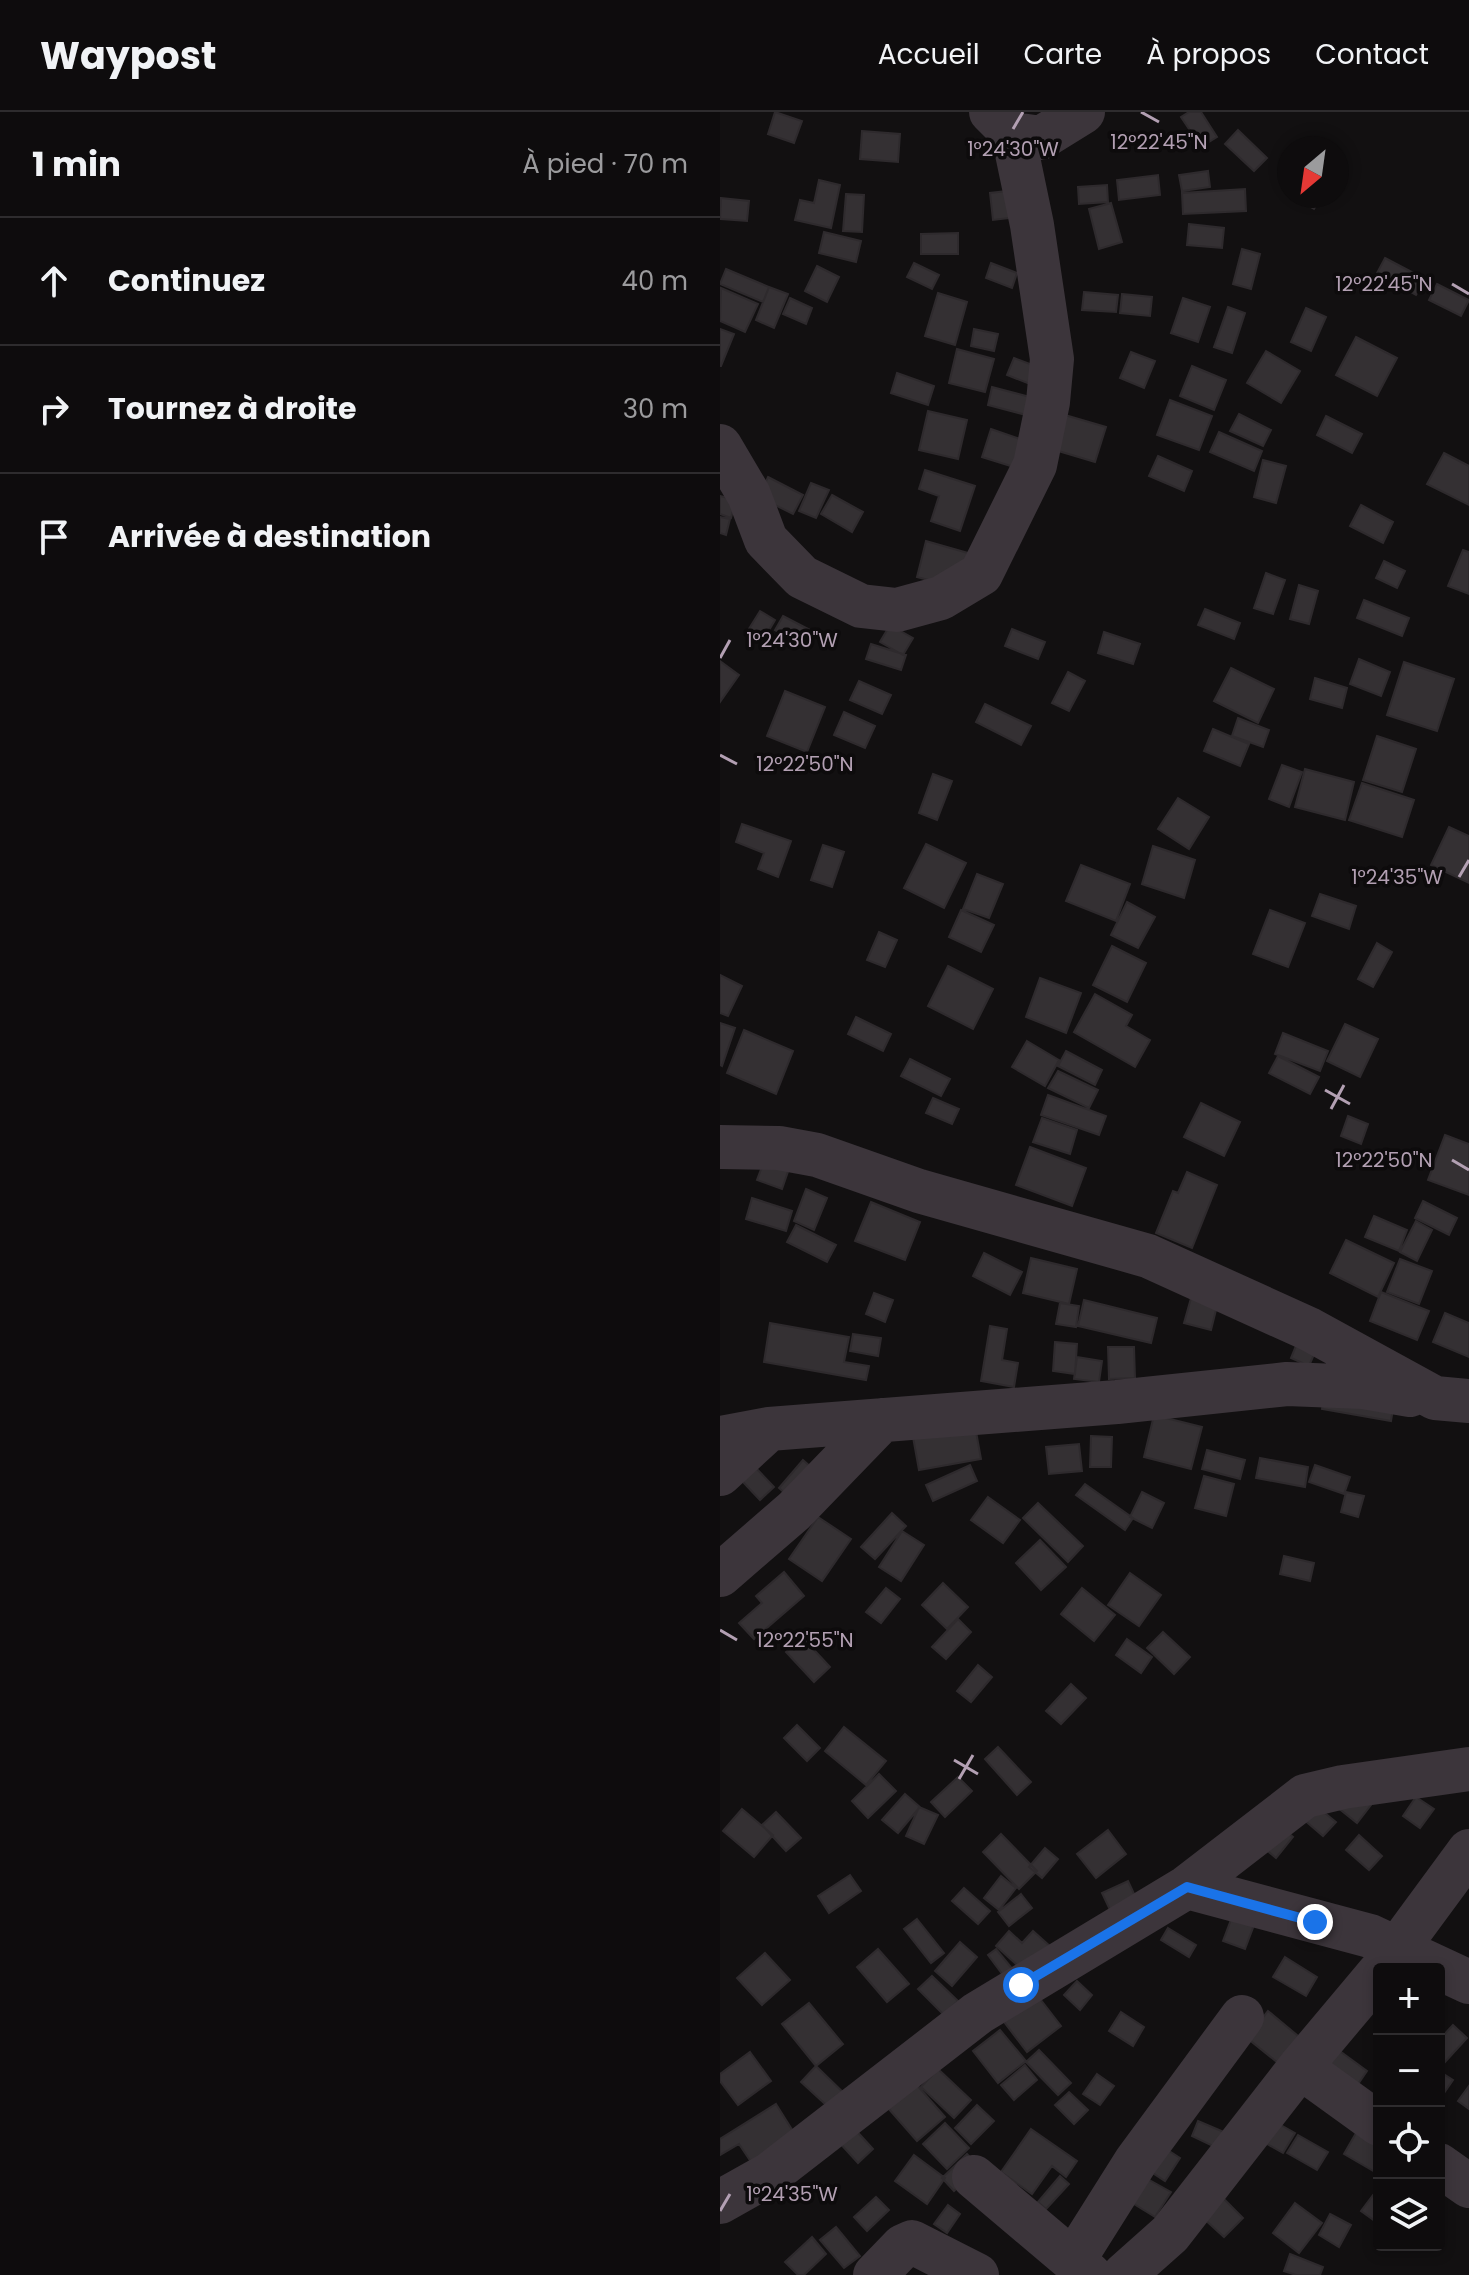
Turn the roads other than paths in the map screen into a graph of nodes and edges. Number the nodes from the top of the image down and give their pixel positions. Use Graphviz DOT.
graph roads {
  1 [pos="1083,112"];
  2 [pos="1002,123"];
  3 [pos="720,446"];
  4 [pos="720,1147"];
  5 [pos="1452,1400"];
  6 [pos="882,1420"];
  7 [pos="769,1429"];
  8 [pos="720,1438"];
  9 [pos="720,1474"];
  10 [pos="720,1575"];
  11 [pos="1469,1769"];
  12 [pos="1469,1851"];
  13 [pos="1187,1887"];
  14 [pos="1387,1963"];
  15 [pos="1445,1976"];
  16 [pos="1373,1980"];
  17 [pos="1469,1982"];
  18 [pos="1242,2017"];
  19 [pos="1300,2067"];
  20 [pos="1373,2120"];
  21 [pos="1445,2169"];
  22 [pos="974,2177"];
  23 [pos="1469,2186"];
  24 [pos="720,2202"];
  25 [pos="1082,2268"];
  26 [pos="875,2275"];
  27 [pos="977,2275"];
  28 [pos="1124,2275"];
  1 -- 2 [label="street"];
  2 -- 3 [label="street"];
  4 -- 5 [label="street"];
  5 -- 6 [label="street"];
  6 -- 7 [label="street"];
  6 -- 10 [label="street"];
  7 -- 8 [label="street"];
  7 -- 9 [label="street"];
  11 -- 13 [label="street"];
  12 -- 14 [label="street"];
  13 -- 14 [label="street"];
  13 -- 24 [label="street"];
  15 -- 17 [label="street"];
  16 -- 19 [label="street"];
  18 -- 25 [label="street"];
  19 -- 20 [label="street"];
  19 -- 28 [label="street"];
  21 -- 23 [label="street"];
  22 -- 25 [label="street"];
  26 -- 27 [label="street"];
}
